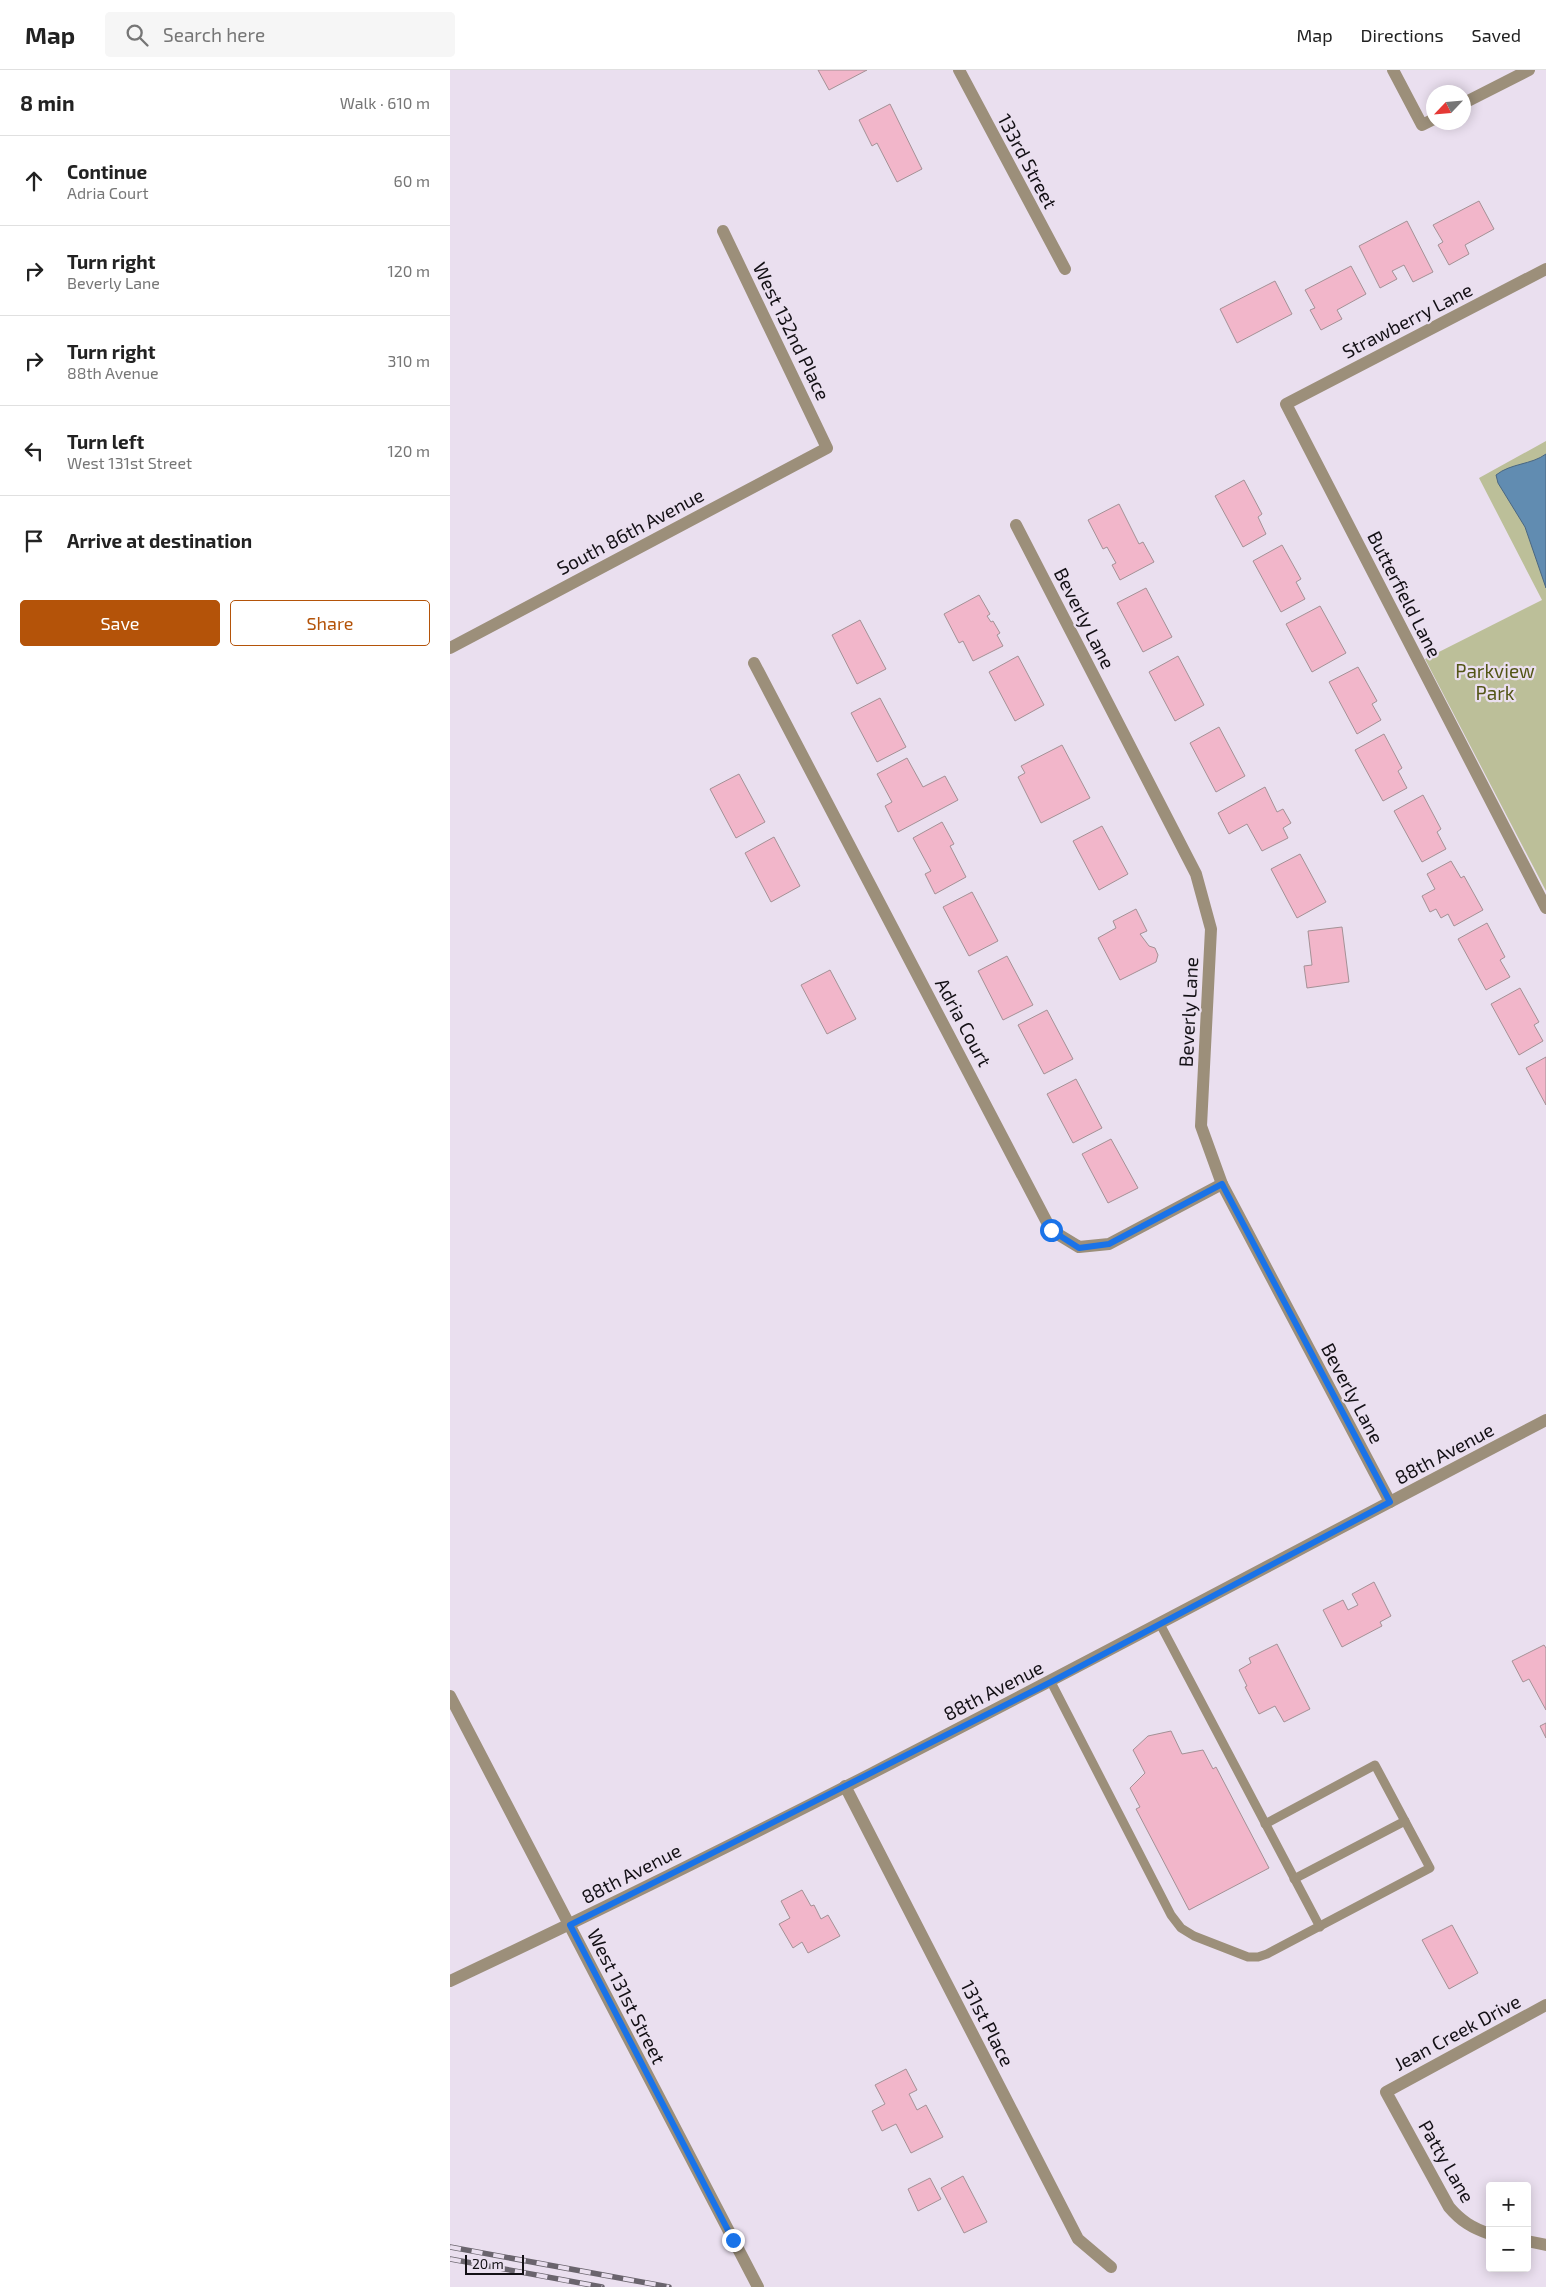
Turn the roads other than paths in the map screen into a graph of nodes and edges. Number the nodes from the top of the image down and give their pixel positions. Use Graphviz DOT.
graph roads {
  1 [pos="959,70"];
  2 [pos="1393,70"];
  3 [pos="1529,70"];
  4 [pos="1471,99"];
  5 [pos="1426,122"];
  6 [pos="724,231"];
  7 [pos="1064,269"];
  8 [pos="1546,269"];
  9 [pos="1286,404"];
  10 [pos="827,448"];
  11 [pos="1016,525"];
  12 [pos="450,648"];
  13 [pos="754,664"];
  14 [pos="1546,908"];
  15 [pos="1222,1184"];
  16 [pos="1546,1420"];
  17 [pos="1390,1502"];
  18 [pos="1160,1624"];
  19 [pos="1051,1682"];
  20 [pos="450,1696"];
  21 [pos="845,1786"];
  22 [pos="1404,1821"];
  23 [pos="1265,1824"];
  24 [pos="1294,1879"];
  25 [pos="570,1925"];
  26 [pos="1320,1927"];
  27 [pos="450,1981"];
  28 [pos="1546,2005"];
  29 [pos="1386,2092"];
  30 [pos="1486,2233"];
  31 [pos="1531,2242"];
  32 [pos="1546,2245"];
  33 [pos="1111,2267"];
  34 [pos="758,2287"];
  1 -- 7 [label="street, 133rd Street"];
  2 -- 5 [label="street"];
  3 -- 4 [label="street"];
  6 -- 10 [label="street, West 132nd Place"];
  8 -- 9 [label="street, Strawberry Lane"];
  9 -- 14 [label="street, Butterfield Lane"];
  10 -- 12 [label="street, South 86th Avenue"];
  11 -- 15 [label="street, Beverly Lane"];
  13 -- 15 [label="street, Adria Court"];
  15 -- 17 [label="street, Beverly Lane"];
  16 -- 17 [label="street, 88th Avenue"];
  17 -- 18 [label="street, 88th Avenue"];
  18 -- 19 [label="street, 88th Avenue"];
  18 -- 23 [label="lane"];
  19 -- 21 [label="street, 88th Avenue"];
  19 -- 26 [label="lane"];
  20 -- 25 [label="street, West 131st Street"];
  21 -- 25 [label="street, 88th Avenue"];
  21 -- 33 [label="street, 131st Place"];
  22 -- 23 [label="lane"];
  22 -- 24 [label="lane"];
  22 -- 26 [label="lane"];
  23 -- 24 [label="lane"];
  24 -- 26 [label="lane"];
  25 -- 27 [label="street, 88th Avenue"];
  25 -- 34 [label="street, West 131st Street"];
  28 -- 29 [label="street, Jean Creek Drive"];
  29 -- 30 [label="street, Patty Lane"];
  31 -- 32 [label="street"];
}
